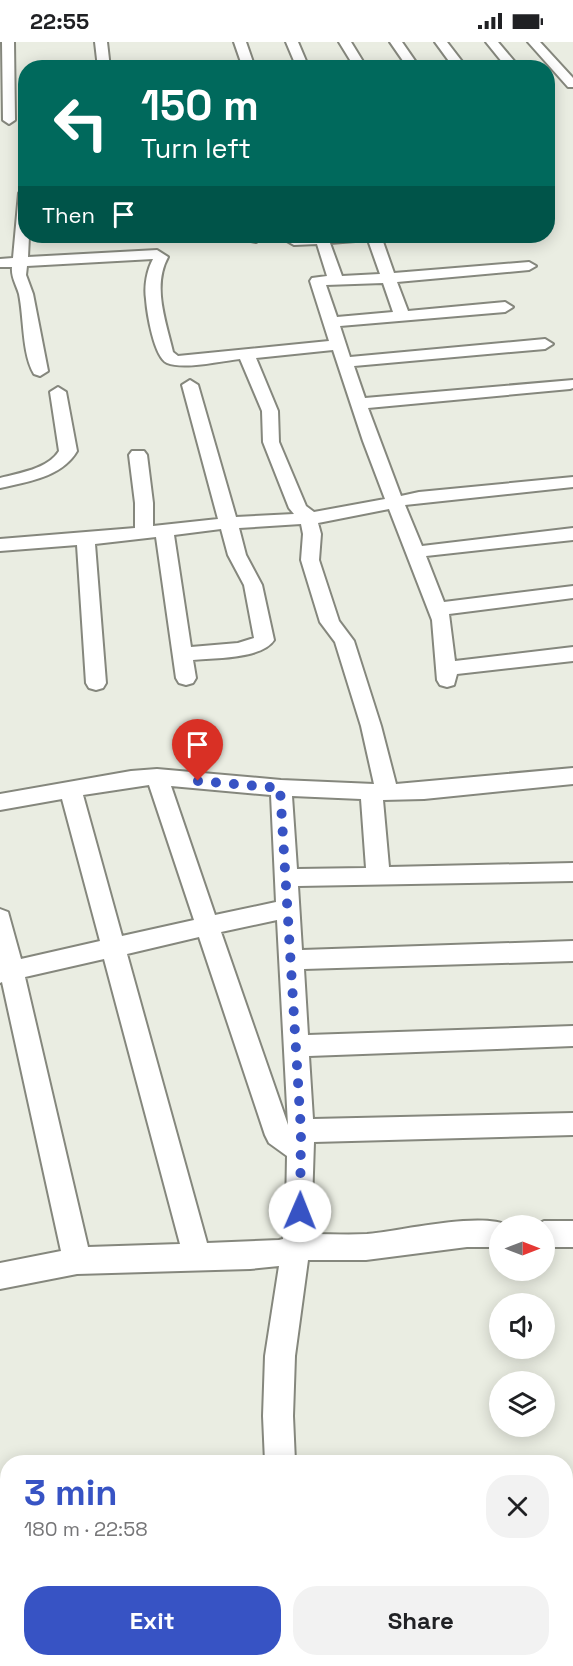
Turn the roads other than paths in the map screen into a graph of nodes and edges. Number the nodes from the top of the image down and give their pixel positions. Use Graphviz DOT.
graph roads {
  1 [pos="8,42"];
  2 [pos="100,42"];
  3 [pos="240,42"];
  4 [pos="292,42"];
  5 [pos="345,42"];
  6 [pos="396,42"];
  7 [pos="441,42"];
  8 [pos="492,42"];
  9 [pos="534,42"];
  10 [pos="103,60"];
  11 [pos="246,60"];
  12 [pos="300,60"];
  13 [pos="356,60"];
  14 [pos="408,60"];
  15 [pos="455,60"];
  16 [pos="507,60"];
  17 [pos="551,60"];
  18 [pos="555,65"];
  19 [pos="573,84"];
  20 [pos="556,85"];
  21 [pos="4,120"];
  22 [pos="22,243"];
  23 [pos="323,243"];
  24 [pos="377,243"];
  25 [pos="21,262"];
  26 [pos="0,263"];
  27 [pos="529,266"];
  28 [pos="390,267"];
  29 [pos="336,280"];
  30 [pos="505,307"];
  31 [pos="402,316"];
  32 [pos="330,322"];
  33 [pos="545,344"];
  34 [pos="338,345"];
  35 [pos="246,354"];
  36 [pos="344,362"];
  37 [pos="40,371"];
  38 [pos="570,384"];
  39 [pos="190,386"];
  40 [pos="58,392"];
  41 [pos="358,404"];
  42 [pos="138,455"];
  43 [pos="573,482"];
  44 [pos="0,483"];
  45 [pos="395,502"];
  46 [pos="308,517"];
  47 [pos="230,523"];
  48 [pos="164,530"];
  49 [pos="0,532"];
  50 [pos="144,532"];
  51 [pos="573,534"];
  52 [pos="86,539"];
  53 [pos="0,545"];
  54 [pos="415,552"];
  55 [pos="573,592"];
  56 [pos="438,609"];
  57 [pos="183,654"];
  58 [pos="573,654"];
  59 [pos="186,678"];
  60 [pos="96,683"];
  61 [pos="573,776"];
  62 [pos="157,777"];
  63 [pos="280,788"];
  64 [pos="70,789"];
  65 [pos="379,792"];
  66 [pos="0,802"];
  67 [pos="573,872"];
  68 [pos="378,877"];
  69 [pos="286,878"];
  70 [pos="288,908"];
  71 [pos="0,918"];
  72 [pos="208,926"];
  73 [pos="114,947"];
  74 [pos="573,951"];
  75 [pos="291,960"];
  76 [pos="6,971"];
  77 [pos="573,1036"];
  78 [pos="296,1046"];
  79 [pos="573,1124"];
  80 [pos="301,1140"];
  81 [pos="489,1234"];
  82 [pos="555,1234"];
  83 [pos="573,1234"];
  84 [pos="296,1247"];
  85 [pos="197,1256"];
  86 [pos="77,1261"];
  87 [pos="0,1276"];
  88 [pos="280,1455"];
  1 -- 21 [label="street"];
  2 -- 10 [label="street"];
  3 -- 11 [label="street"];
  4 -- 12 [label="street"];
  5 -- 13 [label="street"];
  6 -- 14 [label="street"];
  7 -- 15 [label="street"];
  8 -- 16 [label="street"];
  9 -- 17 [label="street"];
  18 -- 19 [label="street"];
  19 -- 20 [label="street"];
  22 -- 25 [label="street"];
  23 -- 29 [label="street"];
  24 -- 28 [label="street"];
  25 -- 26 [label="street"];
  25 -- 35 [label="street"];
  25 -- 37 [label="street"];
  27 -- 28 [label="street"];
  28 -- 29 [label="street"];
  28 -- 31 [label="street"];
  29 -- 32 [label="street"];
  30 -- 31 [label="street"];
  31 -- 32 [label="street"];
  32 -- 34 [label="street"];
  33 -- 36 [label="street"];
  34 -- 35 [label="street"];
  34 -- 36 [label="street"];
  35 -- 46 [label="street"];
  36 -- 41 [label="street"];
  38 -- 41 [label="street"];
  39 -- 47 [label="street"];
  40 -- 44 [label="street"];
  41 -- 45 [label="street"];
  42 -- 50 [label="street"];
  43 -- 45 [label="street"];
  45 -- 46 [label="street"];
  45 -- 54 [label="street"];
  46 -- 47 [label="street"];
  46 -- 65 [label="street"];
  47 -- 48 [label="street"];
  47 -- 57 [label="street"];
  48 -- 50 [label="street"];
  48 -- 57 [label="street"];
  49 -- 53 [label="street"];
  50 -- 52 [label="street"];
  51 -- 54 [label="street"];
  52 -- 53 [label="street"];
  52 -- 60 [label="street"];
  54 -- 56 [label="street"];
  55 -- 56 [label="street"];
  56 -- 58 [label="street"];
  57 -- 59 [label="street"];
  61 -- 65 [label="street"];
  62 -- 63 [label="street"];
  62 -- 64 [label="street"];
  62 -- 72 [label="street"];
  63 -- 65 [label="street"];
  63 -- 69 [label="street"];
  64 -- 66 [label="street"];
  64 -- 73 [label="street"];
  65 -- 68 [label="street"];
  67 -- 68 [label="street"];
  68 -- 69 [label="street"];
  69 -- 70 [label="street"];
  70 -- 72 [label="street"];
  70 -- 75 [label="street"];
  71 -- 76 [label="street"];
  72 -- 73 [label="street"];
  72 -- 80 [label="street"];
  73 -- 76 [label="street"];
  73 -- 85 [label="street"];
  74 -- 75 [label="street"];
  75 -- 78 [label="street"];
  76 -- 86 [label="street"];
  77 -- 78 [label="street"];
  78 -- 80 [label="street"];
  79 -- 80 [label="street"];
  80 -- 84 [label="street"];
  81 -- 84 [label="street"];
  82 -- 83 [label="street"];
  84 -- 85 [label="street"];
  84 -- 88 [label="street"];
  85 -- 86 [label="street"];
  86 -- 87 [label="street"];
}
